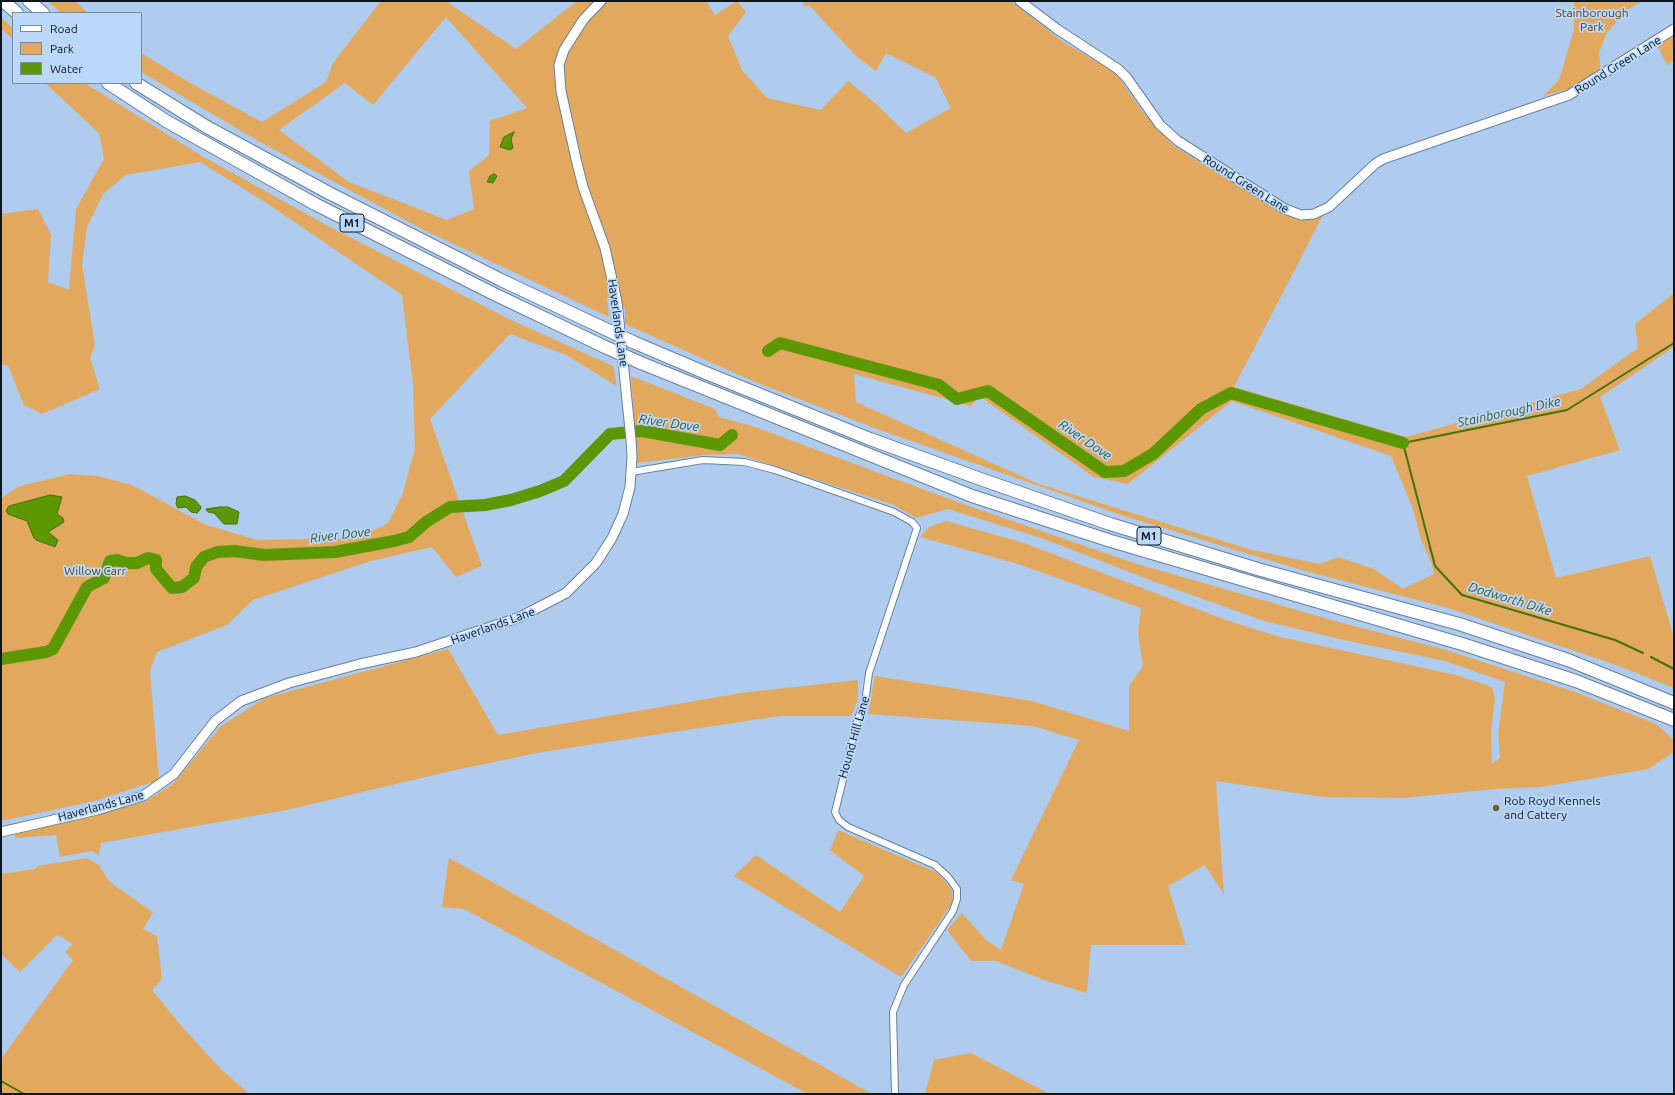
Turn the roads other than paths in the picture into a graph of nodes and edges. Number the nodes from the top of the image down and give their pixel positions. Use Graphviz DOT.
graph roads {
  1 [pos="3,1"];
  2 [pos="28,1"];
  3 [pos="601,1"];
  4 [pos="1020,1"];
  5 [pos="16,12"];
  6 [pos="42,12"];
  7 [pos="1674,29"];
  8 [pos="110,84"];
  9 [pos="138,84"];
  10 [pos="631,472"];
  11 [pos="1674,703"];
  12 [pos="1674,720"];
  13 [pos="1,832"];
  14 [pos="895,1094"];
  1 -- 5 [label="highway"];
  2 -- 6 [label="highway"];
  3 -- 10 [label="street, Haverlands Lane"];
  4 -- 7 [label="street, Round Green Lane"];
  8 -- 12 [label="highway, M1, bridge"];
  9 -- 11 [label="highway, M1, bridge"];
  10 -- 13 [label="street, Haverlands Lane"];
  10 -- 14 [label="street, Hound Hill Lane"];
}
